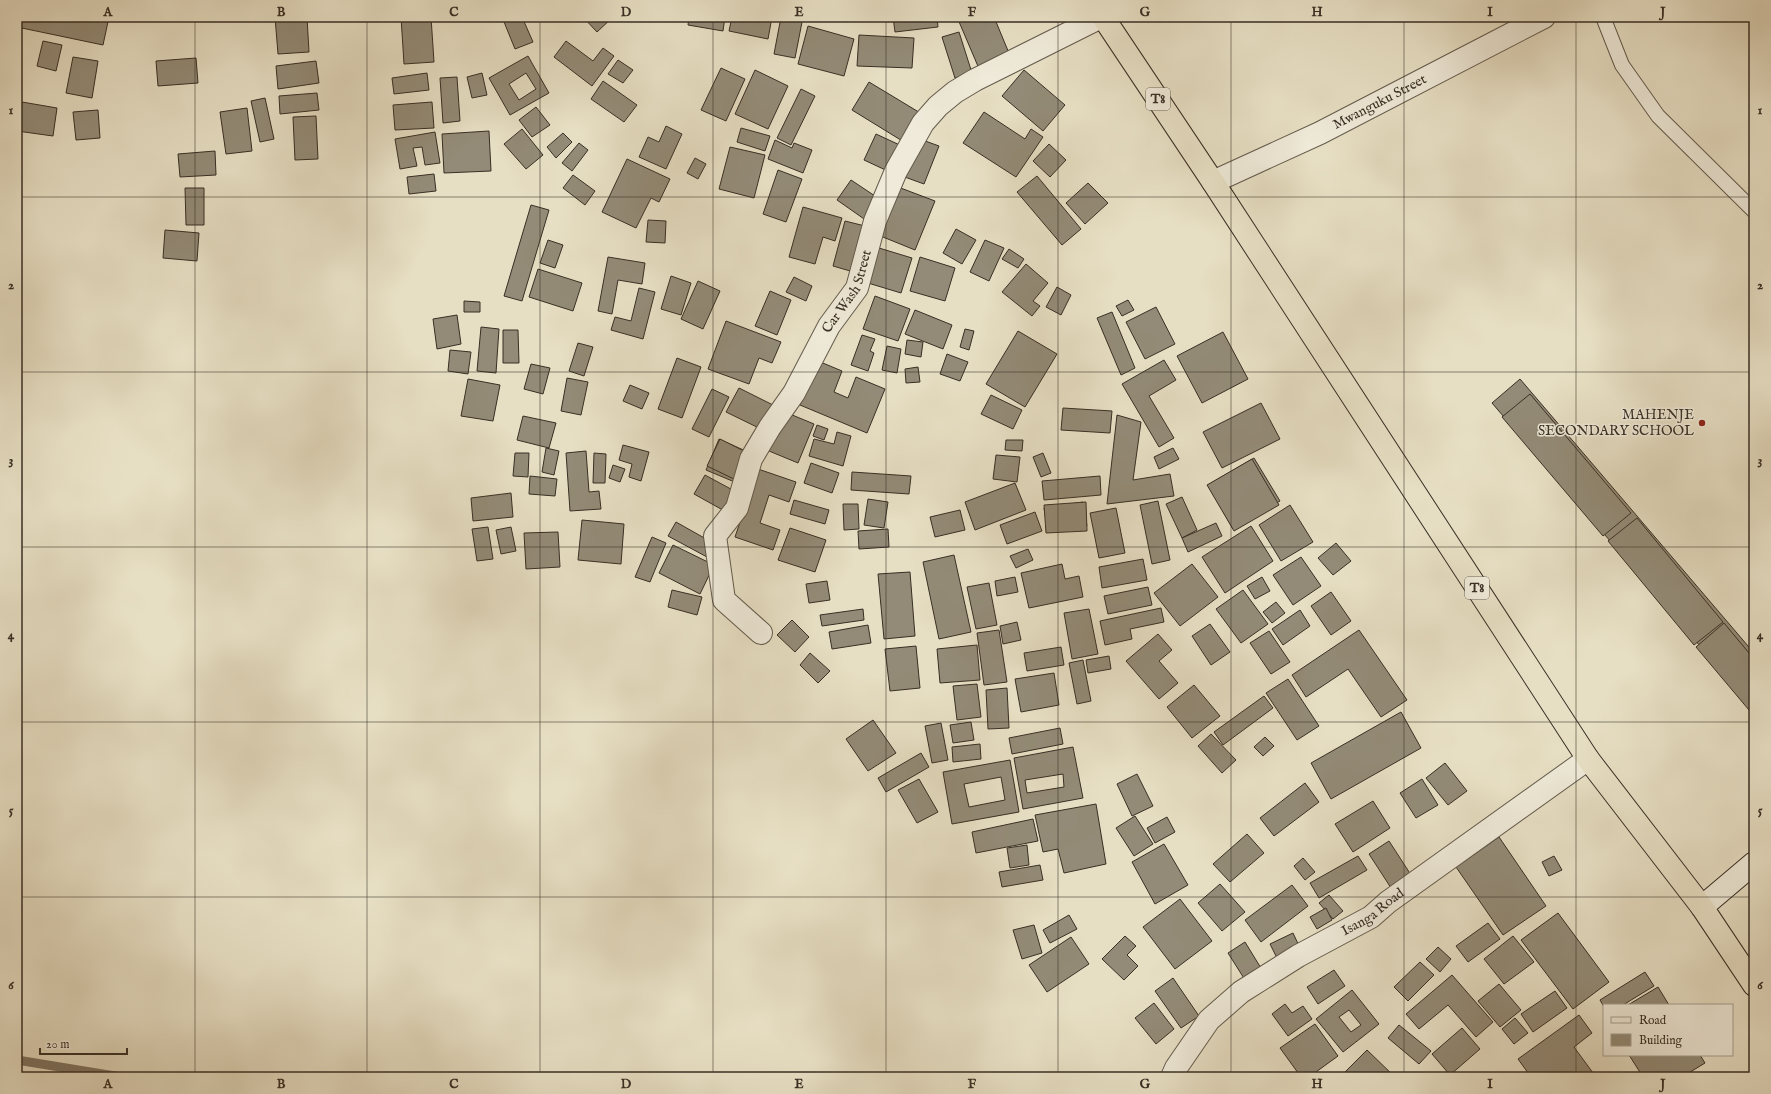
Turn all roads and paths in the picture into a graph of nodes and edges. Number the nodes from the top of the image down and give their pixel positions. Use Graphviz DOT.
graph roads {
  1 [pos="1102,17"];
  2 [pos="1544,17"];
  3 [pos="1603,17"];
  4 [pos="1213,182"];
  5 [pos="1754,211"];
  6 [pos="762,633"];
  7 [pos="1588,759"];
  8 [pos="1754,863"];
  9 [pos="1702,907"];
  10 [pos="1754,985"];
  11 [pos="1172,1077"];
  1 -- 4 [label="highway, T8"];
  1 -- 6 [label="street, Car Wash Street"];
  2 -- 4 [label="street, Mwanguku Street"];
  3 -- 5 [label="lane"];
  4 -- 7 [label="highway, T8"];
  7 -- 9 [label="highway, T8"];
  7 -- 11 [label="street, Isanga Road"];
  8 -- 9 [label="street"];
  9 -- 10 [label="highway, T8"];
}
